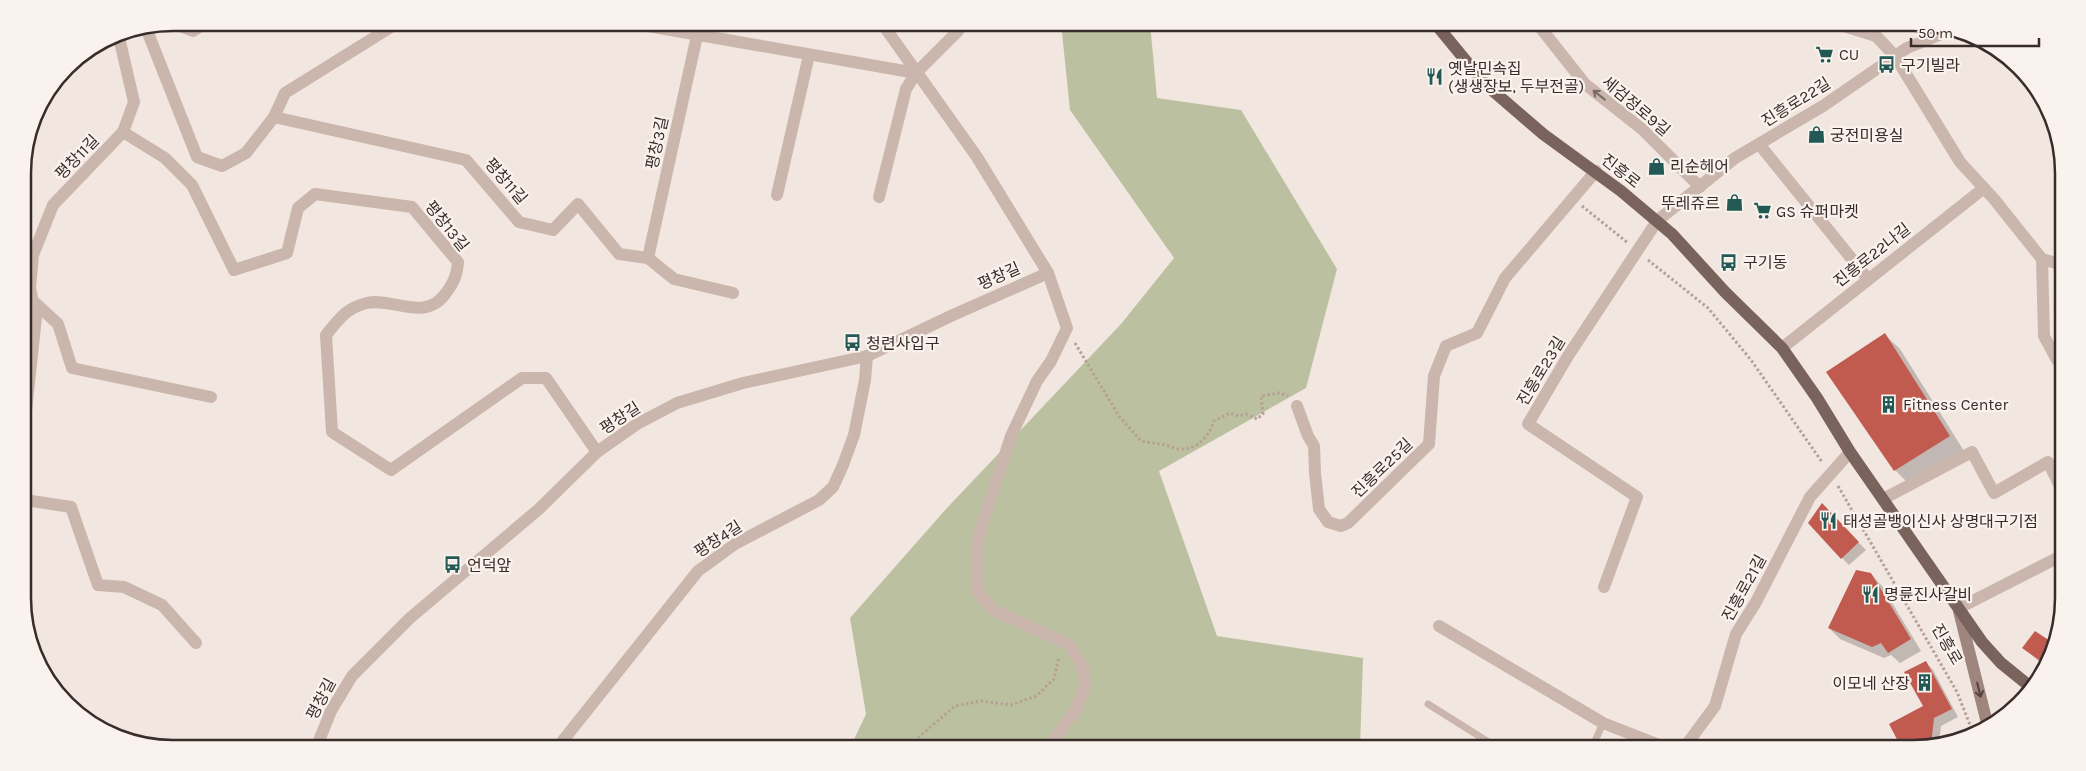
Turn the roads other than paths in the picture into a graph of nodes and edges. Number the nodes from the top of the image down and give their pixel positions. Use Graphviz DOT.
graph roads {
  1 [pos="385,31"];
  2 [pos="699,31"];
  3 [pos="707,31"];
  4 [pos="888,31"];
  5 [pos="958,31"];
  6 [pos="1441,31"];
  7 [pos="1543,31"];
  8 [pos="1860,31"];
  9 [pos="148,33"];
  10 [pos="1941,34"];
  11 [pos="120,42"];
  12 [pos="809,55"];
  13 [pos="1895,56"];
  14 [pos="916,73"];
  15 [pos="274,117"];
  16 [pos="123,132"];
  17 [pos="1759,144"];
  18 [pos="1596,171"];
  19 [pos="1700,187"];
  20 [pos="1984,188"];
  21 [pos="777,195"];
  22 [pos="879,197"];
  23 [pos="1657,221"];
  24 [pos="648,258"];
  25 [pos="2042,259"];
  26 [pos="32,260"];
  27 [pos="2055,263"];
  28 [pos="1048,273"];
  29 [pos="1868,279"];
  30 [pos="733,293"];
  31 [pos="32,295"];
  32 [pos="33,301"];
  33 [pos="1782,348"];
  34 [pos="867,356"];
  35 [pos="2055,356"];
  36 [pos="32,358"];
  37 [pos="212,397"];
  38 [pos="1297,406"];
  39 [pos="597,452"];
  40 [pos="1850,452"];
  41 [pos="2055,476"];
  42 [pos="1883,499"];
  43 [pos="31,501"];
  44 [pos="2055,559"];
  45 [pos="1604,587"];
  46 [pos="1959,608"];
  47 [pos="1440,626"];
  48 [pos="196,642"];
  49 [pos="2026,683"];
  50 [pos="1428,704"];
  51 [pos="1986,719"];
  52 [pos="1603,723"];
  53 [pos="1054,739"];
  54 [pos="1484,739"];
  55 [pos="1596,739"];
  56 [pos="1644,739"];
  57 [pos="1691,739"];
  58 [pos="319,740"];
  59 [pos="564,740"];
  1 -- 15 [label="street"];
  2 -- 24 [label="street, 평창3길"];
  3 -- 12 [label="street"];
  4 -- 14 [label="street, 평창길 / 평창길"];
  5 -- 14 [label="street"];
  6 -- 18 [label="main road, 진흥로"];
  19 -- 7 [label="street, 세검정로9길, one-way"];
  8 -- 13 [label="street"];
  9 -- 15 [label="street"];
  10 -- 13 [label="street, 진흥로22길"];
  11 -- 16 [label="street, 평창11길"];
  12 -- 14 [label="street"];
  12 -- 21 [label="street"];
  13 -- 17 [label="street, 진흥로22길"];
  13 -- 20 [label="street"];
  14 -- 22 [label="street"];
  14 -- 28 [label="street, 평창길 / 평창길"];
  15 -- 24 [label="street, 평창11길"];
  16 -- 26 [label="street, 평창11길"];
  16 -- 39 [label="street, 평창13길"];
  17 -- 19 [label="street, 진흥로22길"];
  17 -- 29 [label="street, 진흥로22길"];
  18 -- 23 [label="main road, 진흥로"];
  18 -- 38 [label="street, 진흥로25길"];
  19 -- 23 [label="street, 진흥로22길"];
  20 -- 25 [label="street"];
  20 -- 29 [label="street, 진흥로22나길"];
  23 -- 33 [label="main road, 진흥로"];
  23 -- 45 [label="street, 진흥로23길"];
  24 -- 30 [label="street"];
  25 -- 27 [label="street"];
  25 -- 35 [label="street"];
  28 -- 34 [label="street, 평창길 / 평창길"];
  28 -- 53 [label="street, 평창길 / 평창길"];
  29 -- 33 [label="street, 진흥로22나길"];
  31 -- 32 [label="street, 평창11길"];
  32 -- 36 [label="street, 평창11길"];
  32 -- 37 [label="street"];
  33 -- 40 [label="main road, 진흥로"];
  34 -- 39 [label="street, 평창길 / 평창길"];
  34 -- 59 [label="street, 평창4길"];
  39 -- 58 [label="street, 평창길 / 평창길"];
  40 -- 42 [label="main road, 진흥로"];
  40 -- 57 [label="street, 진흥로21길"];
  41 -- 42 [label="street"];
  42 -- 46 [label="main road, 진흥로"];
  43 -- 48 [label="street"];
  44 -- 46 [label="street, 진흥로"];
  46 -- 49 [label="main road, 진흥로"];
  46 -- 51 [label="main road, one-way"];
  47 -- 52 [label="street"];
  50 -- 54 [label="lane"];
  52 -- 55 [label="lane"];
  52 -- 56 [label="street"];
}
